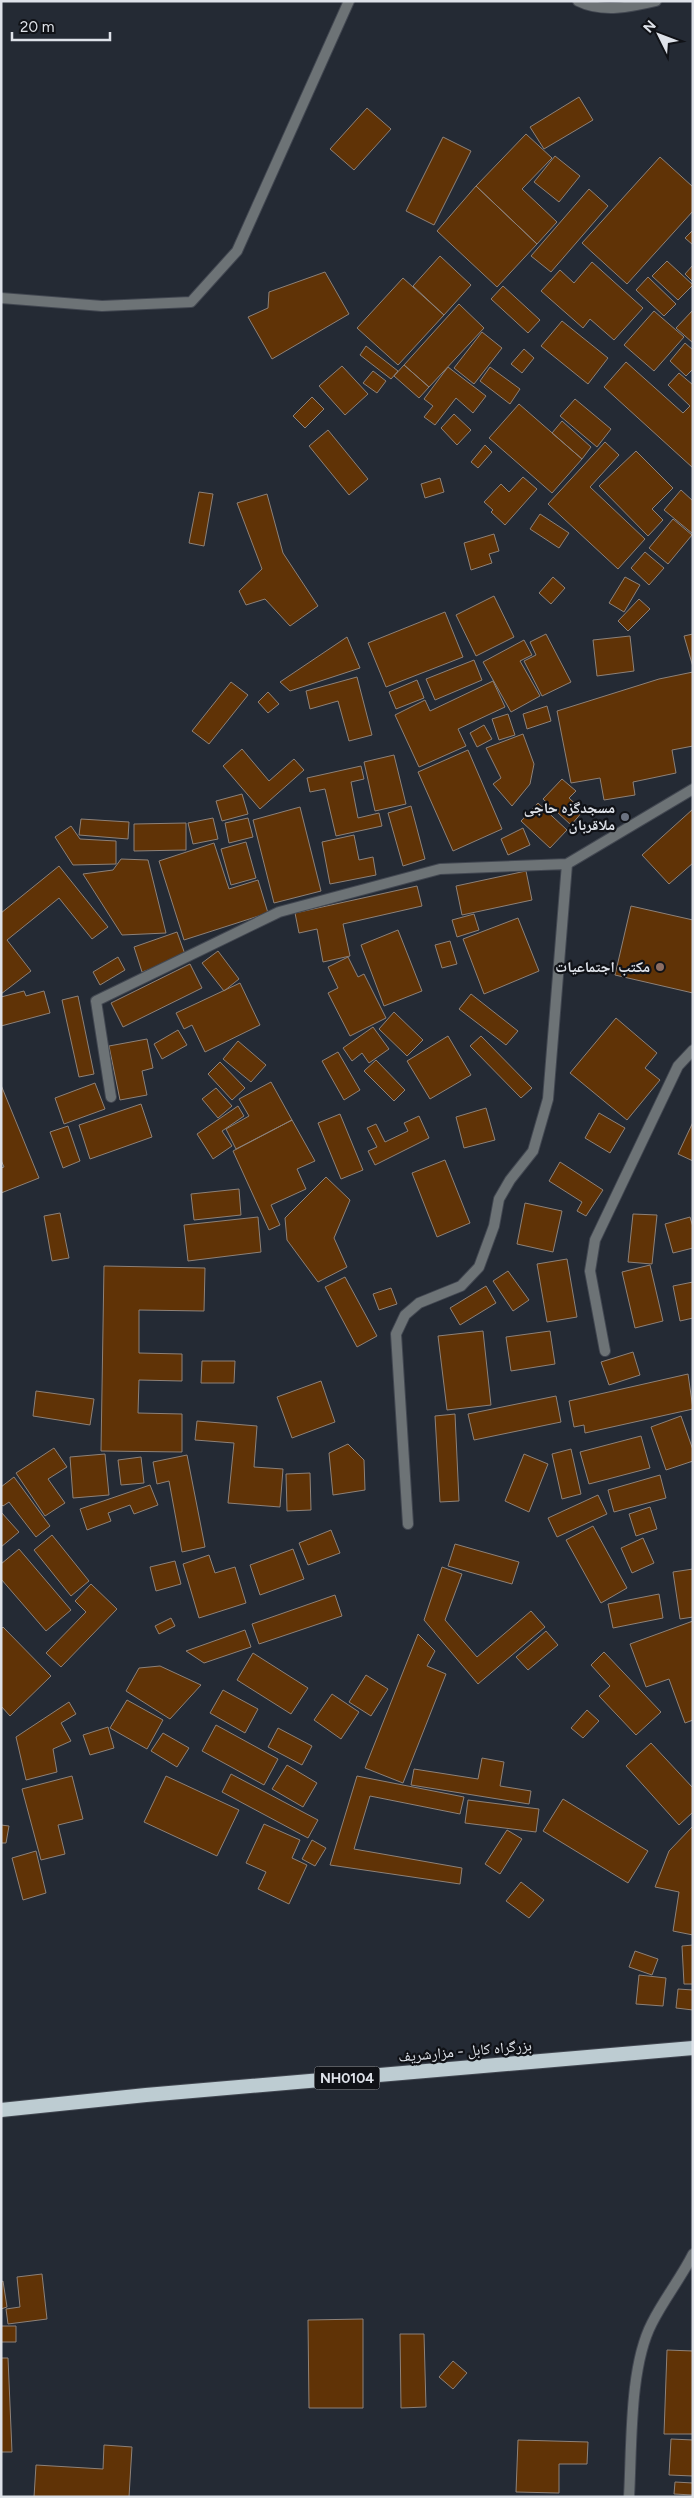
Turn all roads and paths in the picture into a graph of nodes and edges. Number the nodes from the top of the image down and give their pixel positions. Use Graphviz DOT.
graph roads {
  1 [pos="348,1"];
  2 [pos="578,1"];
  3 [pos="656,1"];
  4 [pos="1,298"];
  5 [pos="693,789"];
  6 [pos="568,864"];
  7 [pos="693,1050"];
  8 [pos="111,1097"];
  9 [pos="605,1351"];
  10 [pos="408,1524"];
  11 [pos="693,2048"];
  12 [pos="1,2110"];
  13 [pos="693,2254"];
  14 [pos="629,2497"];
  1 -- 4 [label="street"];
  2 -- 3 [label="street"];
  5 -- 6 [label="street"];
  6 -- 8 [label="street"];
  6 -- 10 [label="street"];
  7 -- 9 [label="street"];
  11 -- 12 [label="highway, بزرگراه کابل - مزارشریف / NH0104"];
  13 -- 14 [label="street"];
}
